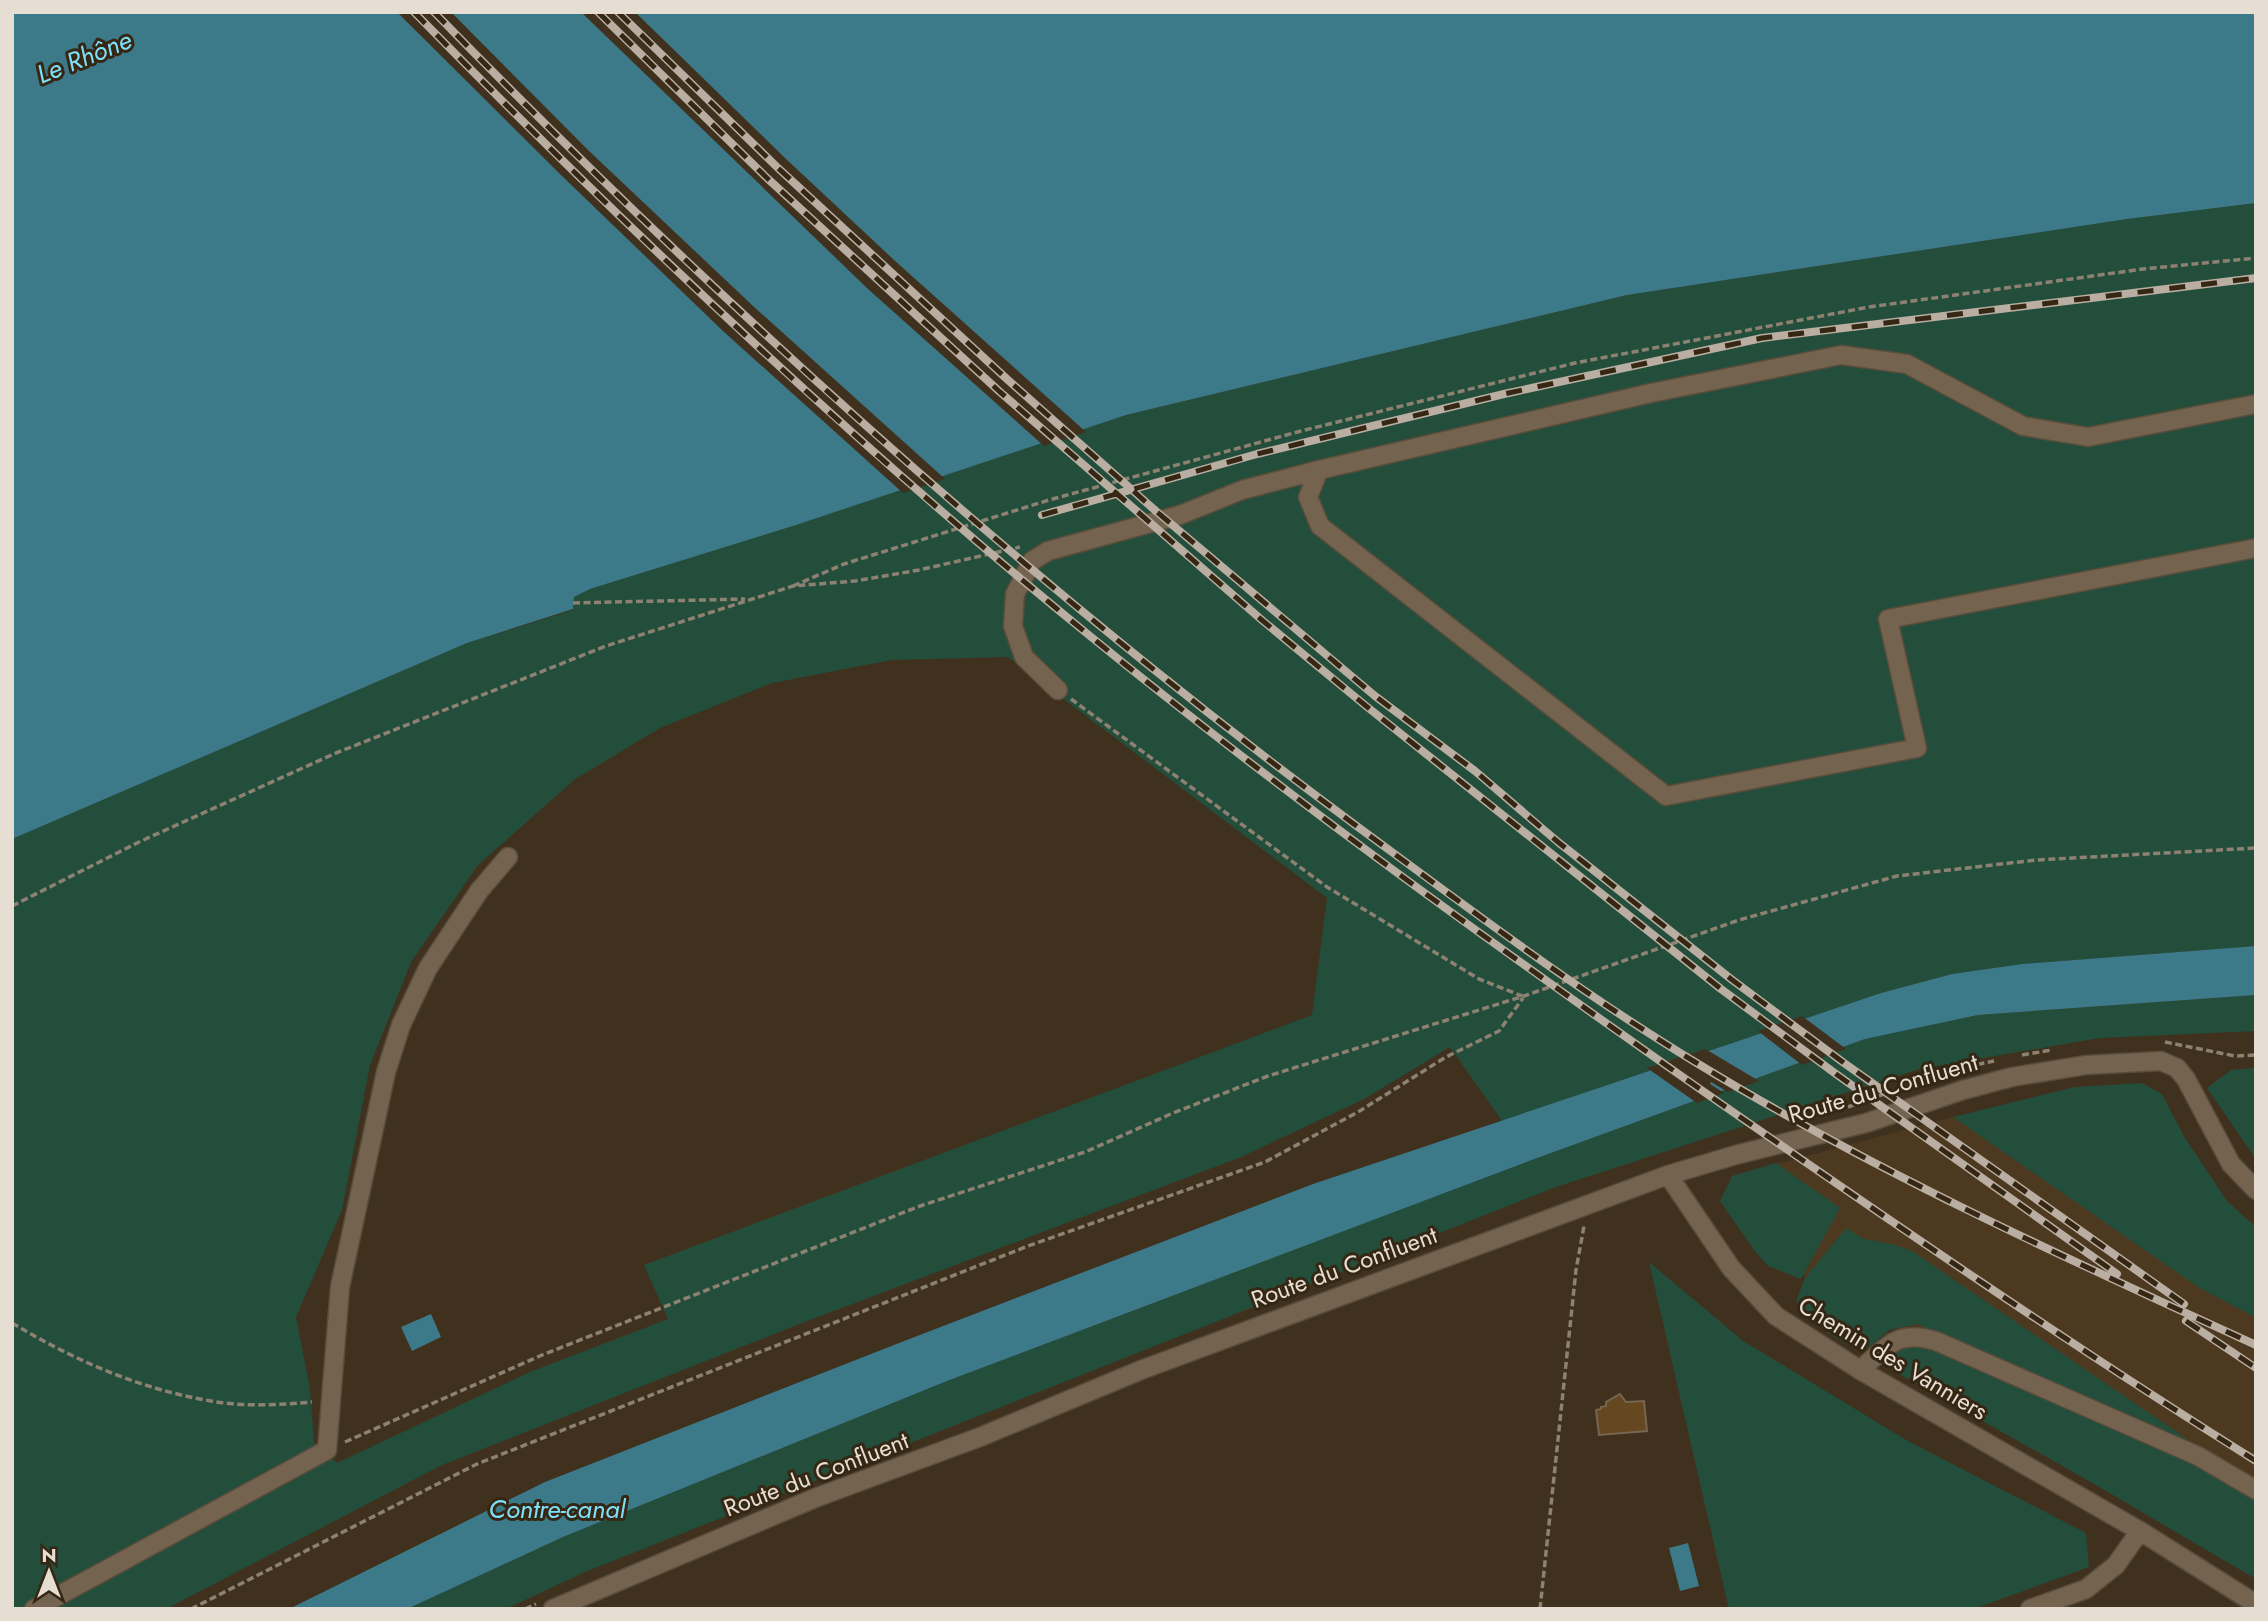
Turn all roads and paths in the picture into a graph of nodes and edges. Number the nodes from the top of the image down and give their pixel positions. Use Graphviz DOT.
graph roads {
  1 [pos="2256,258"];
  2 [pos="2256,404"];
  3 [pos="1319,470"];
  4 [pos="2256,548"];
  5 [pos="1048,551"];
  6 [pos="793,586"];
  7 [pos="751,599"];
  8 [pos="573,603"];
  9 [pos="1058,690"];
  10 [pos="2256,848"];
  11 [pos="508,857"];
  12 [pos="12,906"];
  13 [pos="1524,996"];
  14 [pos="2207,1051"];
  15 [pos="2256,1055"];
  16 [pos="1668,1175"];
  17 [pos="2256,1190"];
  18 [pos="1588,1203"];
  19 [pos="12,1323"];
  20 [pos="1860,1370"];
  21 [pos="331,1401"];
  22 [pos="327,1450"];
  23 [pos="2256,1490"];
  24 [pos="2140,1531"];
  25 [pos="2256,1604"];
  26 [pos="34,1609"];
  27 [pos="191,1609"];
  28 [pos="553,1609"];
  29 [pos="1540,1609"];
  30 [pos="2030,1609"];
  1 -- 6 [label="path"];
  2 -- 3 [label="street"];
  3 -- 4 [label="street"];
  3 -- 5 [label="street"];
  5 -- 6 [label="path"];
  5 -- 9 [label="street"];
  6 -- 7 [label="path"];
  7 -- 8 [label="path"];
  7 -- 12 [label="path"];
  9 -- 13 [label="path"];
  10 -- 13 [label="path"];
  11 -- 21 [label="street"];
  13 -- 22 [label="path"];
  13 -- 27 [label="path"];
  14 -- 15 [label="path"];
  16 -- 17 [label="street, Route du Confluent"];
  16 -- 18 [label="street, Route du Confluent"];
  16 -- 20 [label="street, Chemin des Vanniers"];
  18 -- 28 [label="street, Route du Confluent"];
  18 -- 29 [label="path"];
  19 -- 21 [label="path"];
  20 -- 23 [label="street"];
  20 -- 24 [label="street, Chemin des Vanniers"];
  21 -- 22 [label="street"];
  22 -- 26 [label="street"];
  24 -- 25 [label="street, Chemin des Vanniers"];
  24 -- 30 [label="street"];
}
